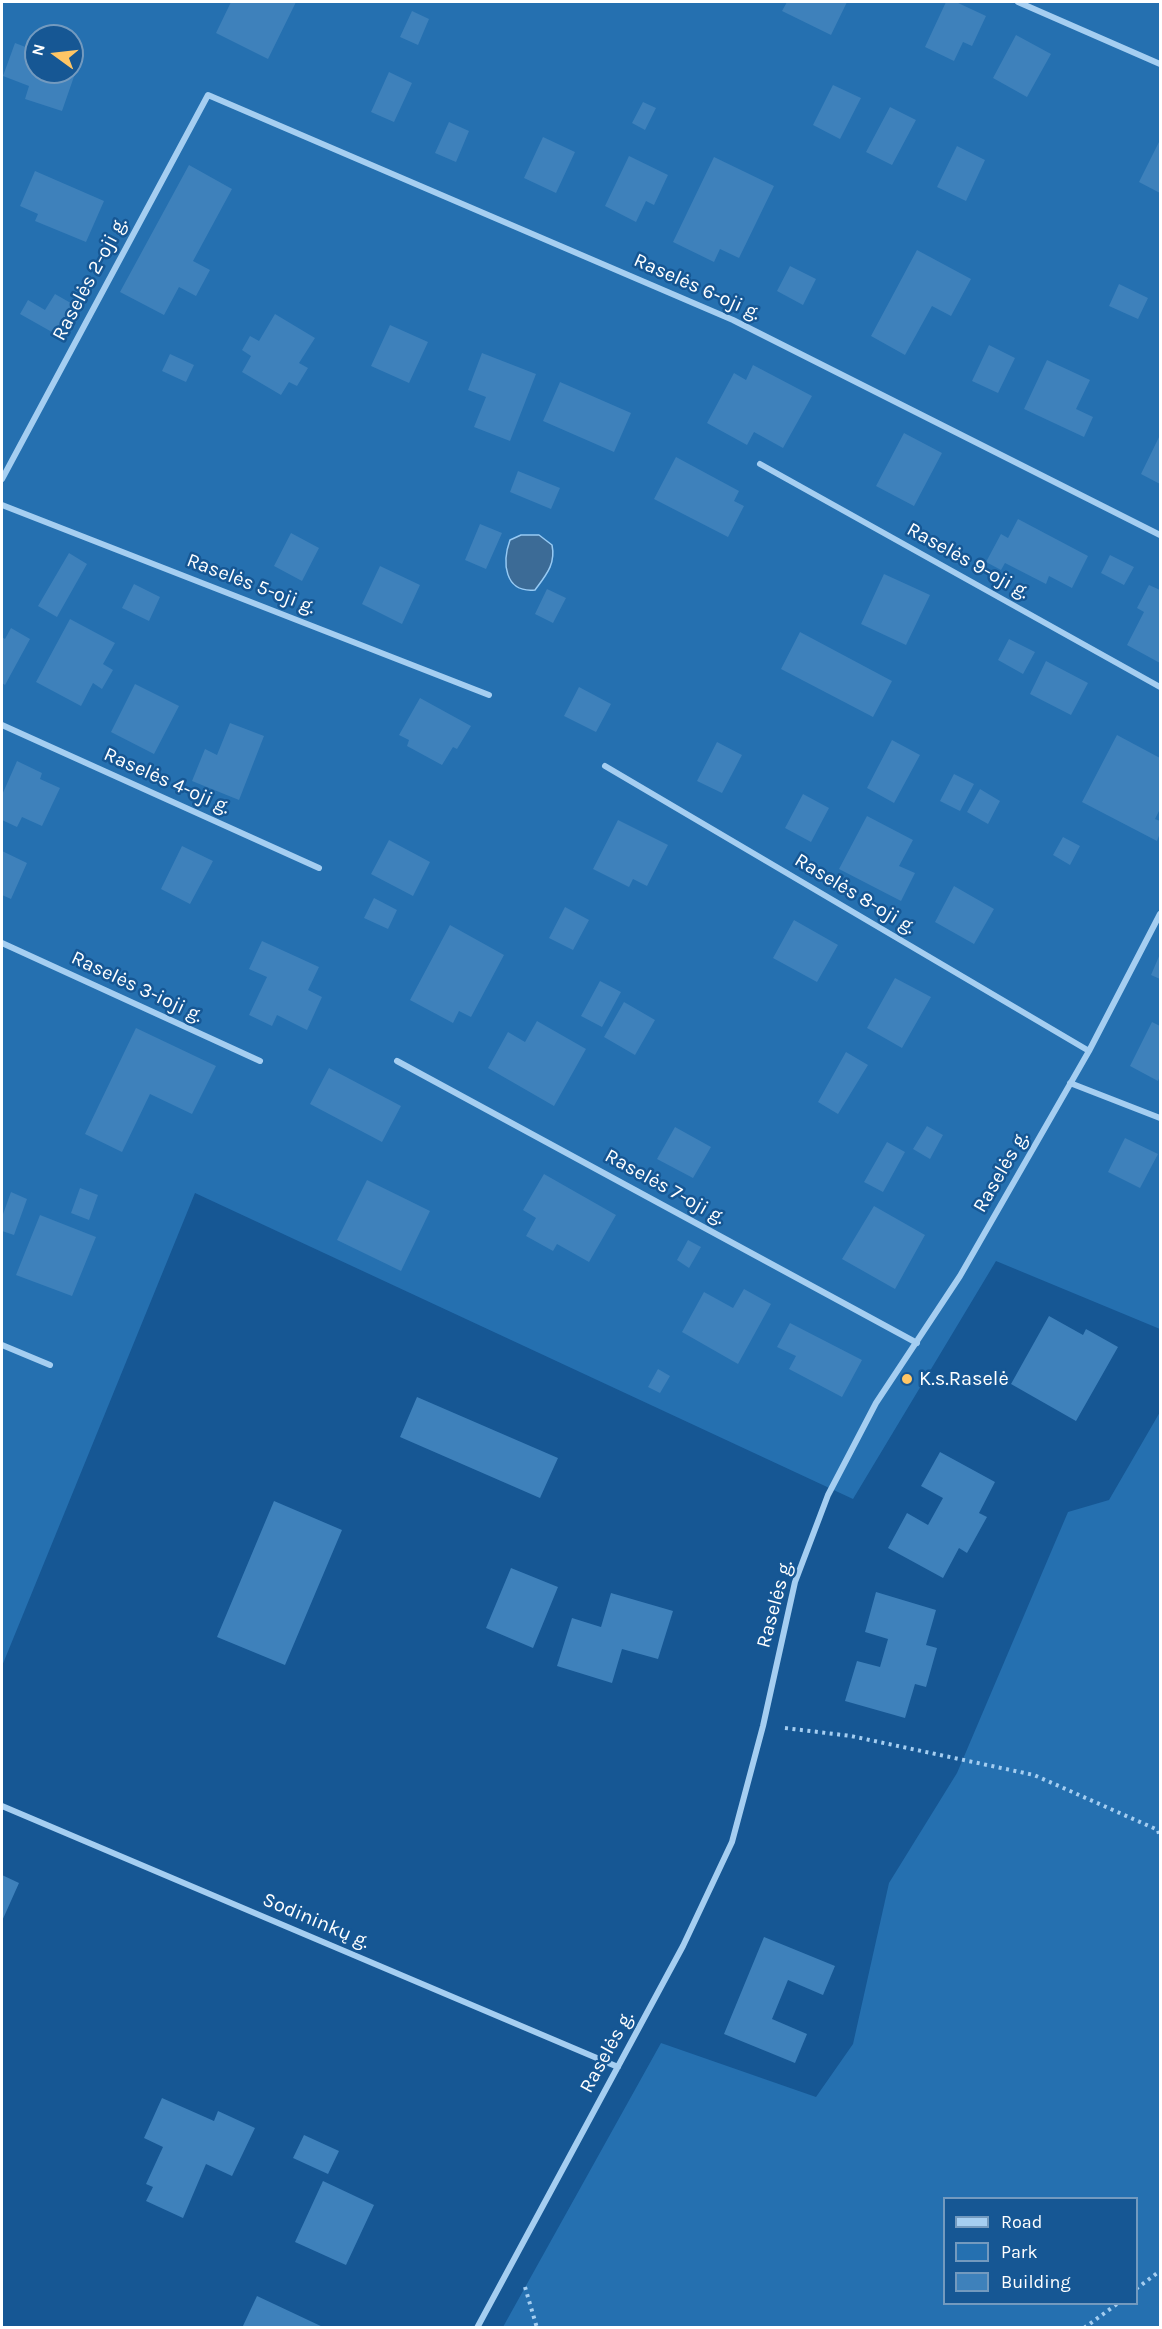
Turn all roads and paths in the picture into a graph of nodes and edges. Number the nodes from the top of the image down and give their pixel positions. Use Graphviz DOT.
graph roads {
  1 [pos="1018,2"];
  2 [pos="1161,64"];
  3 [pos="208,96"];
  4 [pos="760,464"];
  5 [pos="2,479"];
  6 [pos="2,505"];
  7 [pos="1161,534"];
  8 [pos="1161,687"];
  9 [pos="489,695"];
  10 [pos="2,724"];
  11 [pos="605,766"];
  12 [pos="319,868"];
  13 [pos="1161,914"];
  14 [pos="2,943"];
  15 [pos="1089,1051"];
  16 [pos="397,1060"];
  17 [pos="260,1061"];
  18 [pos="1070,1083"];
  19 [pos="1161,1118"];
  20 [pos="917,1343"];
  21 [pos="2,1344"];
  22 [pos="50,1365"];
  23 [pos="763,1725"];
  24 [pos="2,1806"];
  25 [pos="1161,1838"];
  26 [pos="618,2067"];
  27 [pos="509,2269"];
  28 [pos="1161,2271"];
  29 [pos="1138,2288"];
  30 [pos="1116,2305"];
  31 [pos="477,2328"];
  32 [pos="537,2328"];
  33 [pos="1084,2328"];
  1 -- 2 [label="street"];
  3 -- 5 [label="street, Raselės 2-oji g."];
  3 -- 7 [label="street, Raselės 6-oji g."];
  4 -- 8 [label="street, Raselės 9-oji g."];
  6 -- 9 [label="street, Raselės 5-oji g."];
  10 -- 12 [label="street, Raselės 4-oji g."];
  11 -- 15 [label="street, Raselės 8-oji g."];
  13 -- 15 [label="street, Raselės g."];
  14 -- 17 [label="street, Raselės 3-ioji g."];
  15 -- 18 [label="street, Raselės g."];
  16 -- 20 [label="street, Raselės 7-oji g."];
  18 -- 19 [label="street"];
  18 -- 20 [label="street, Raselės g."];
  20 -- 23 [label="street, Raselės g."];
  21 -- 22 [label="street"];
  23 -- 25 [label="path"];
  23 -- 26 [label="street, Raselės g."];
  24 -- 26 [label="street, Sodininkų g."];
  26 -- 27 [label="street, Raselės g."];
  27 -- 31 [label="street, Raselės g."];
  27 -- 32 [label="path"];
  28 -- 29 [label="path"];
  30 -- 33 [label="path"];
}
